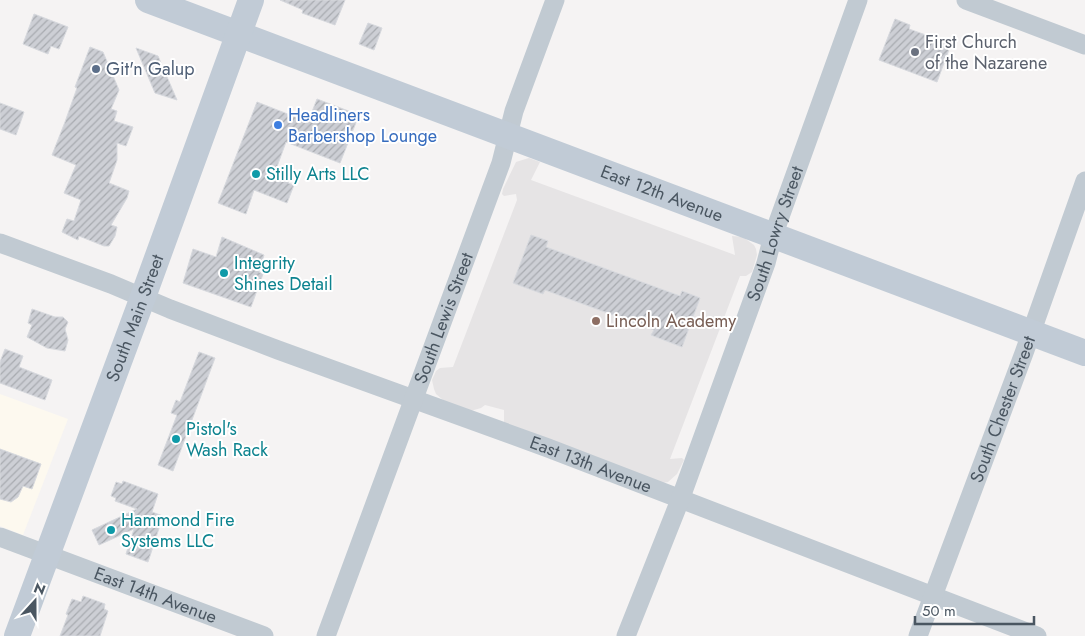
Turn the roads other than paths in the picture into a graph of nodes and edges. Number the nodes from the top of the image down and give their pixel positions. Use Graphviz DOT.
graph roads {
  1 [pos="148,0"];
  2 [pos="251,0"];
  3 [pos="555,0"];
  4 [pos="858,0"];
  5 [pos="966,0"];
  6 [pos="237,35"];
  7 [pos="1085,45"];
  8 [pos="508,136"];
  9 [pos="1085,181"];
  10 [pos="773,236"];
  11 [pos="0,243"];
  12 [pos="144,297"];
  13 [pos="1032,333"];
  14 [pos="1085,353"];
  15 [pos="414,400"];
  16 [pos="680,500"];
  17 [pos="0,537"];
  18 [pos="48,556"];
  19 [pos="933,596"];
  20 [pos="17,636"];
  21 [pos="264,636"];
  22 [pos="326,636"];
  23 [pos="626,636"];
  24 [pos="918,636"];
  25 [pos="1037,636"];
  1 -- 6 [label="main road, East 12th Avenue"];
  2 -- 6 [label="main road, South Main Street"];
  3 -- 8 [label="street, South Lewis Street"];
  4 -- 10 [label="street, South Lowry Street"];
  5 -- 7 [label="street"];
  6 -- 8 [label="main road, East 12th Avenue"];
  6 -- 12 [label="main road, South Main Street"];
  8 -- 10 [label="main road, East 12th Avenue"];
  8 -- 15 [label="street, South Lewis Street"];
  9 -- 13 [label="street, South Chester Street"];
  10 -- 13 [label="main road, East 12th Avenue"];
  10 -- 16 [label="street, South Lowry Street"];
  11 -- 12 [label="street, East 13th Avenue"];
  12 -- 15 [label="street, East 13th Avenue"];
  12 -- 18 [label="main road, South Main Street"];
  13 -- 14 [label="main road, East 12th Avenue"];
  13 -- 19 [label="street, South Chester Street"];
  15 -- 16 [label="street, East 13th Avenue"];
  15 -- 22 [label="street, South Lewis Street"];
  16 -- 19 [label="street, East 13th Avenue"];
  16 -- 23 [label="street, South Lowry Street"];
  17 -- 18 [label="street, East 14th Avenue"];
  18 -- 20 [label="main road, South Main Street"];
  18 -- 21 [label="street, East 14th Avenue"];
  19 -- 24 [label="street, South Chester Street"];
  19 -- 25 [label="street, East 13th Avenue"];
}
